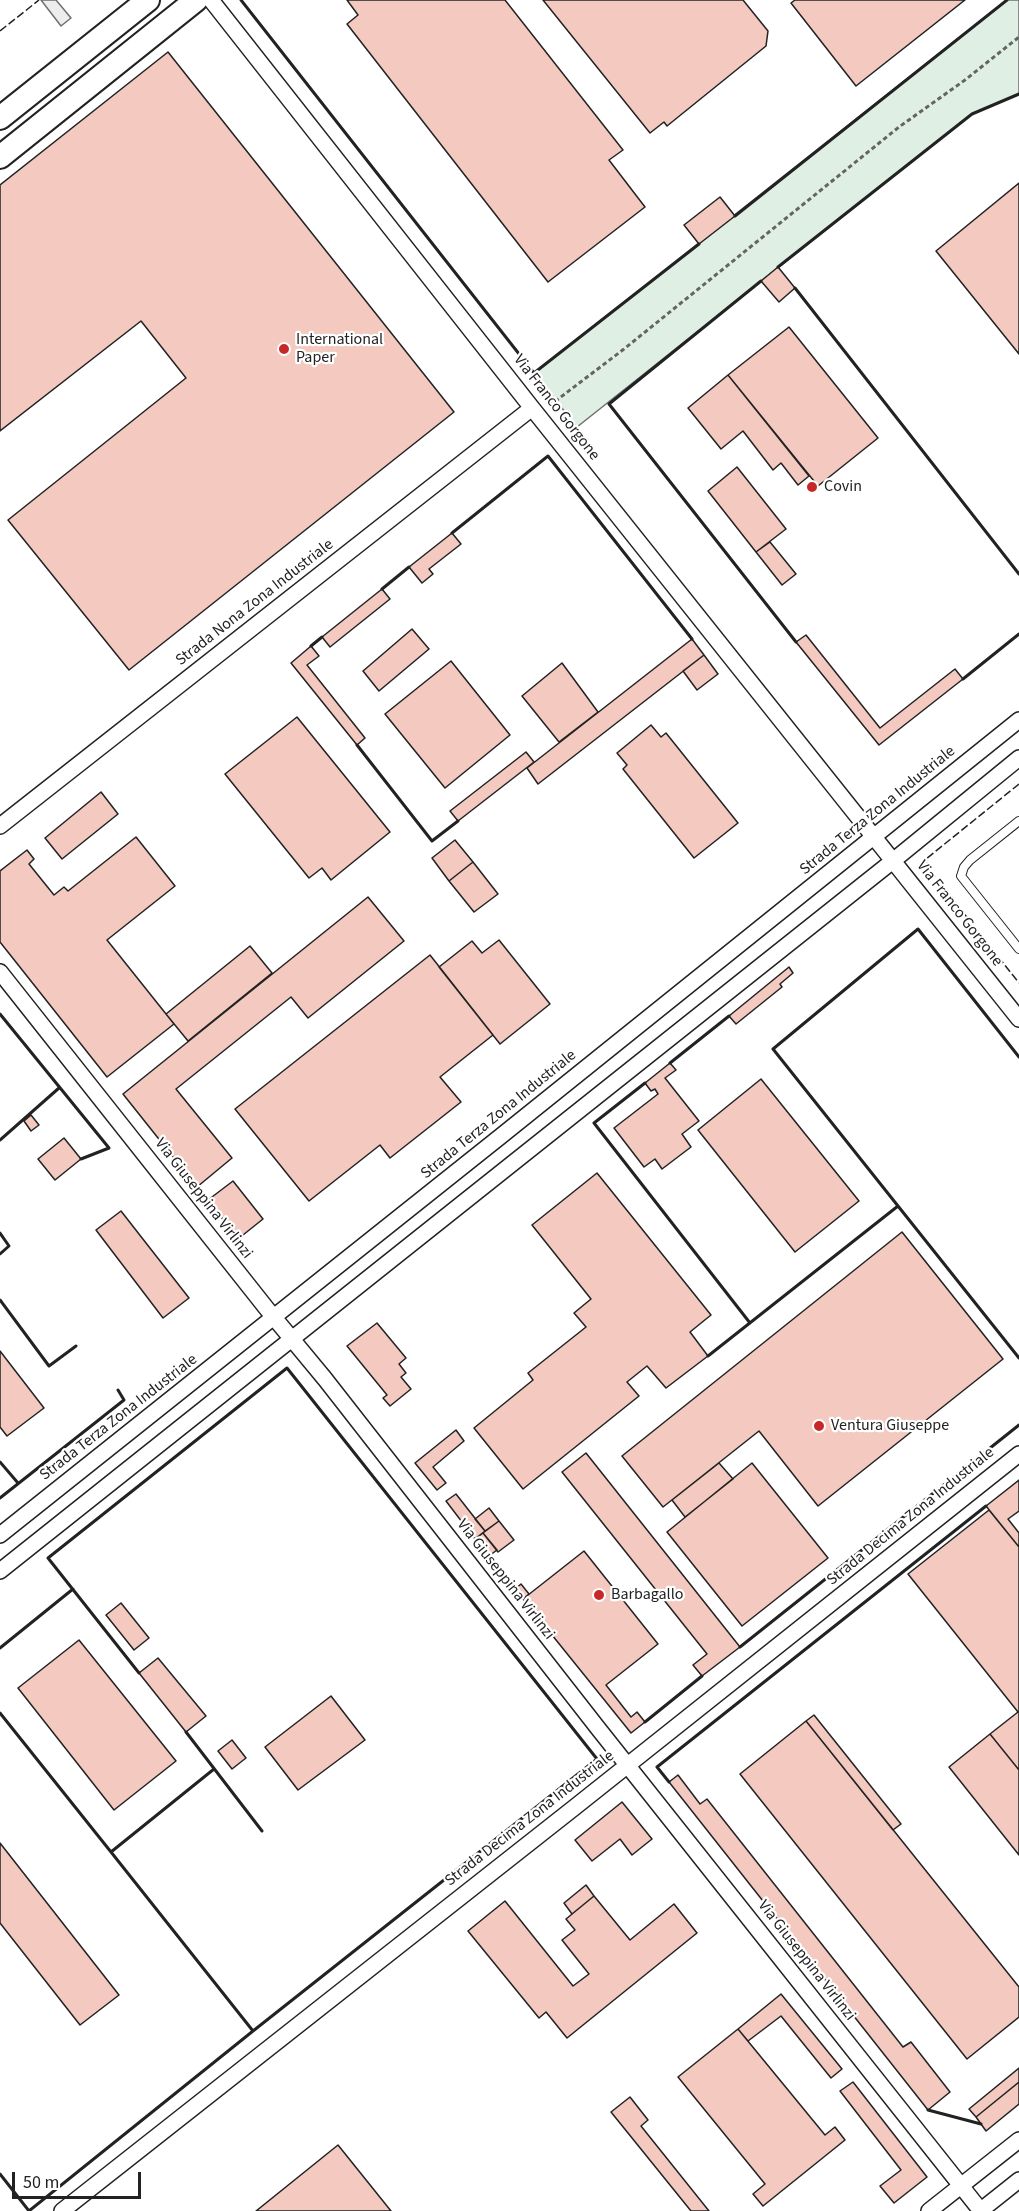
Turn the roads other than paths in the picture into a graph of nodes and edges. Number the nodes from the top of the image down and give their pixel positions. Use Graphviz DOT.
graph roads {
  1 [pos="148,0"];
  2 [pos="196,0"];
  3 [pos="211,0"];
  4 [pos="0,118"];
  5 [pos="0,157"];
  6 [pos="535,411"];
  7 [pos="1019,720"];
  8 [pos="1019,758"];
  9 [pos="1019,821"];
  10 [pos="0,826"];
  11 [pos="875,837"];
  12 [pos="894,860"];
  13 [pos="1019,949"];
  14 [pos="0,972"];
  15 [pos="1019,1019"];
  16 [pos="274,1317"];
  17 [pos="292,1339"];
  18 [pos="1019,1454"];
  19 [pos="0,1535"];
  20 [pos="0,1571"];
  21 [pos="628,1765"];
  22 [pos="1019,2140"];
  23 [pos="1019,2180"];
  24 [pos="961,2186"];
  25 [pos="62,2211"];
  26 [pos="929,2211"];
  27 [pos="981,2211"];
  1 -- 4 [label="main road"];
  2 -- 5 [label="main road"];
  3 -- 6 [label="street, Via Franco Gorgone"];
  6 -- 10 [label="street, Strada Nona Zona Industriale"];
  6 -- 11 [label="street, Via Franco Gorgone"];
  7 -- 11 [label="street, Strada Terza Zona Industriale"];
  8 -- 12 [label="street"];
  9 -- 13 [label="lane"];
  11 -- 12 [label="street, Via Franco Gorgone"];
  11 -- 16 [label="street, Strada Terza Zona Industriale"];
  12 -- 15 [label="street, Via Franco Gorgone"];
  12 -- 17 [label="street"];
  14 -- 16 [label="street, Via Giuseppina Virlinzi"];
  16 -- 17 [label="street, Via Giuseppina Virlinzi"];
  16 -- 19 [label="street, Strada Terza Zona Industriale"];
  17 -- 20 [label="street"];
  17 -- 21 [label="street, Via Giuseppina Virlinzi"];
  18 -- 21 [label="street, Strada Decima Zona Industriale"];
  21 -- 24 [label="street, Via Giuseppina Virlinzi"];
  21 -- 25 [label="street, Strada Decima Zona Industriale"];
  22 -- 24 [label="street"];
  23 -- 27 [label="street"];
  24 -- 26 [label="street"];
  24 -- 27 [label="street, Via Giuseppina Virlinzi"];
}
